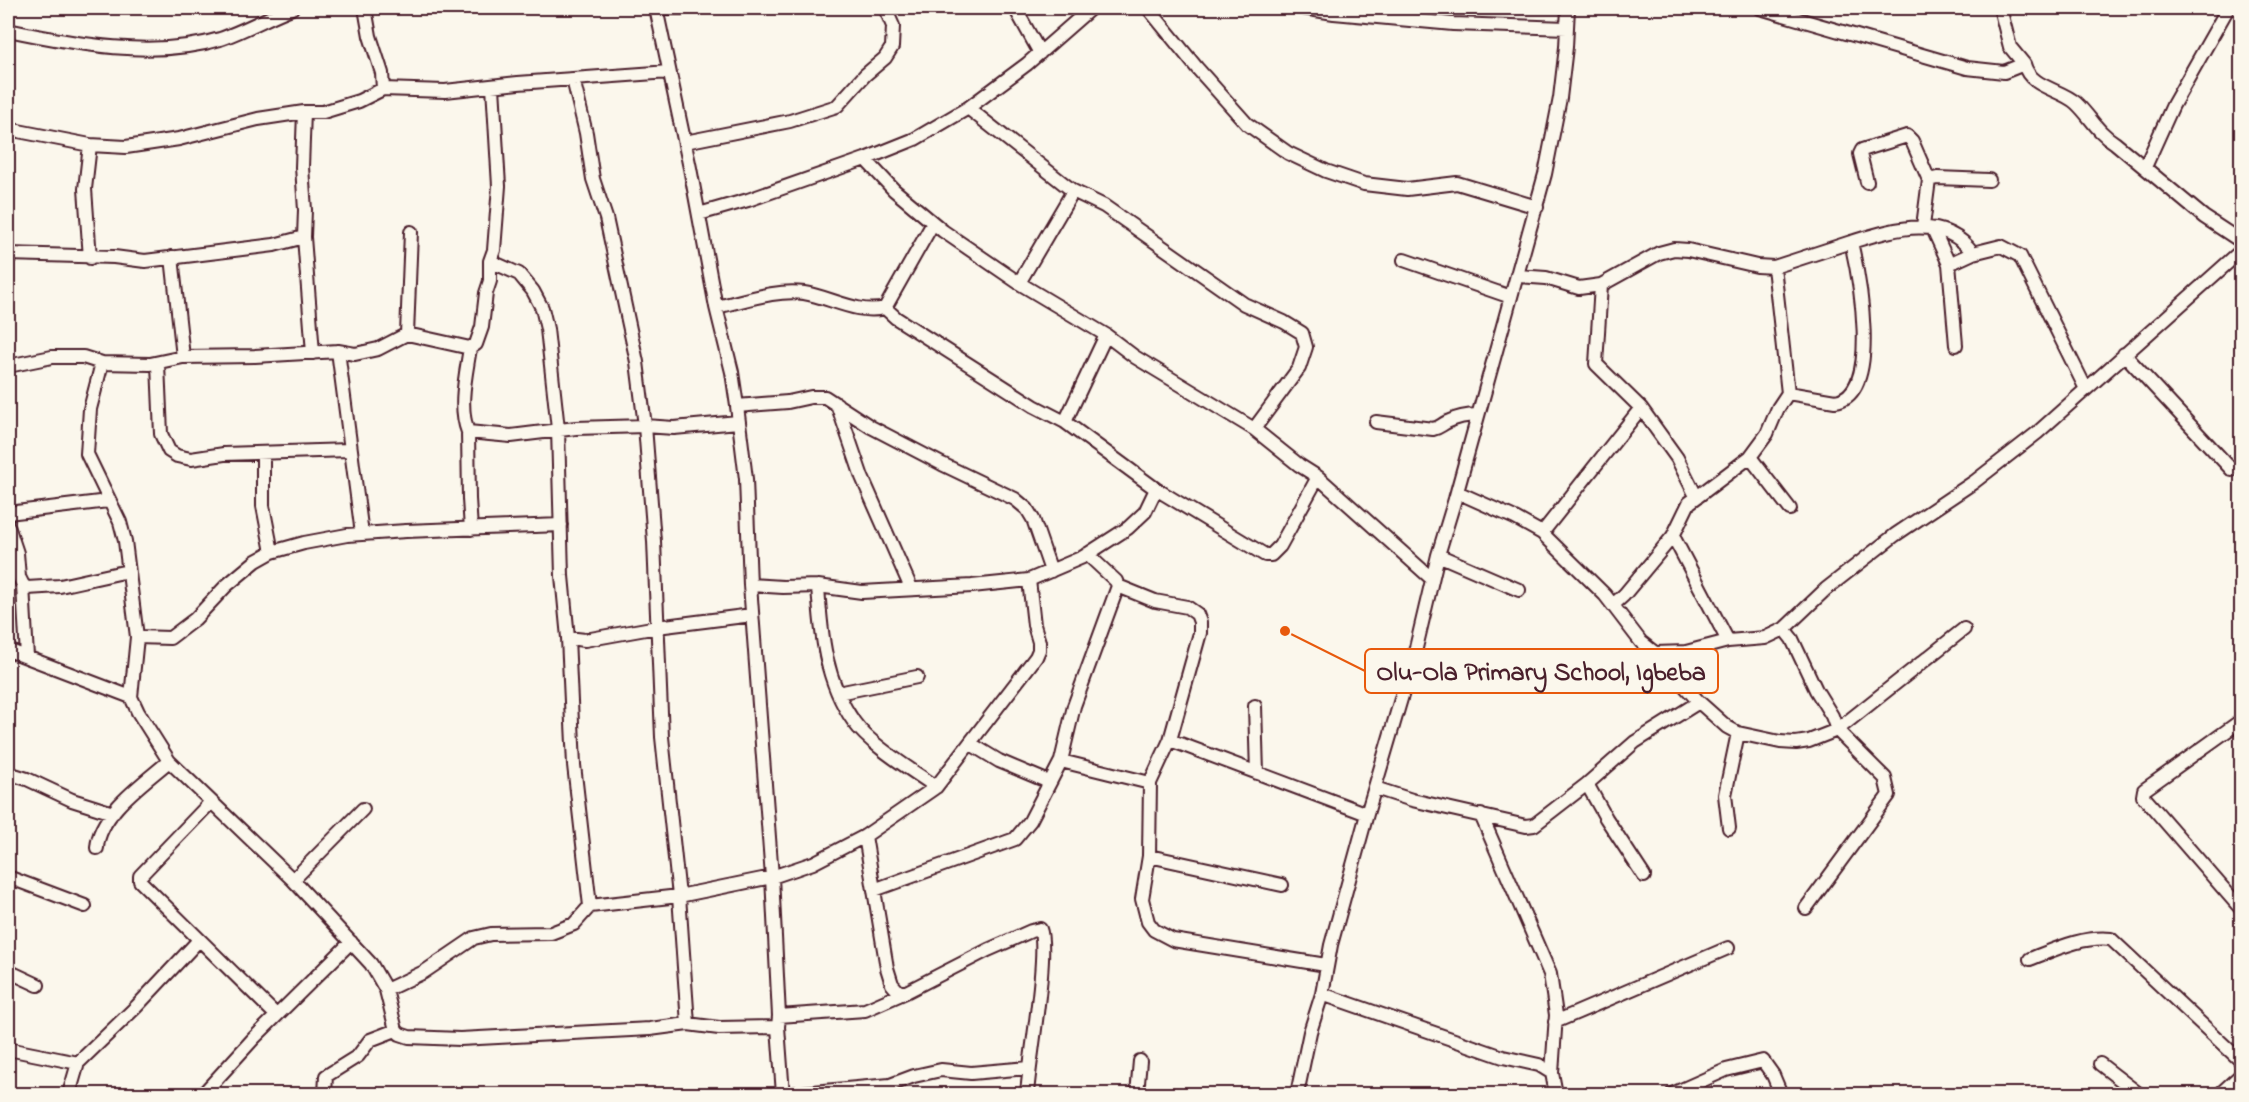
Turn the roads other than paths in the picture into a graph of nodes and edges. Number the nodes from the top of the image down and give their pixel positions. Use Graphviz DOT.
graph roads {
  1 [pos="292,8"];
  2 [pos="365,8"];
  3 [pos="656,8"];
  4 [pos="682,8"];
  5 [pos="885,8"];
  6 [pos="1015,8"];
  7 [pos="1091,8"];
  8 [pos="1148,8"];
  9 [pos="1303,8"];
  10 [pos="1568,8"];
  11 [pos="1760,8"];
  12 [pos="2000,8"];
  13 [pos="2228,8"];
  14 [pos="267,12"];
  15 [pos="1567,28"];
  16 [pos="8,30"];
  17 [pos="1040,53"];
  18 [pos="2024,64"];
  19 [pos="669,72"];
  20 [pos="573,79"];
  21 [pos="493,87"];
  22 [pos="383,89"];
  23 [pos="968,108"];
  24 [pos="304,112"];
  25 [pos="8,129"];
  26 [pos="685,142"];
  27 [pos="90,145"];
  28 [pos="865,159"];
  29 [pos="2145,167"];
  30 [pos="1929,180"];
  31 [pos="1989,180"];
  32 [pos="1867,182"];
  33 [pos="1073,191"];
  34 [pos="1536,207"];
  35 [pos="699,214"];
  36 [pos="933,223"];
  37 [pos="1928,228"];
  38 [pos="411,232"];
  39 [pos="304,237"];
  40 [pos="1851,242"];
  41 [pos="2241,242"];
  42 [pos="2241,250"];
  43 [pos="1973,253"];
  44 [pos="8,254"];
  45 [pos="172,256"];
  46 [pos="90,258"];
  47 [pos="1404,260"];
  48 [pos="490,261"];
  49 [pos="1949,264"];
  50 [pos="1774,267"];
  51 [pos="1518,276"];
  52 [pos="1019,284"];
  53 [pos="1601,285"];
  54 [pos="1512,297"];
  55 [pos="716,307"];
  56 [pos="885,308"];
  57 [pos="407,334"];
  58 [pos="1106,335"];
  59 [pos="1956,345"];
  60 [pos="470,348"];
  61 [pos="338,351"];
  62 [pos="313,353"];
  63 [pos="2124,354"];
  64 [pos="183,357"];
  65 [pos="102,363"];
  66 [pos="158,363"];
  67 [pos="8,366"];
  68 [pos="2086,389"];
  69 [pos="1788,393"];
  70 [pos="837,404"];
  71 [pos="737,406"];
  72 [pos="1641,408"];
  73 [pos="1478,415"];
  74 [pos="738,422"];
  75 [pos="1065,422"];
  76 [pos="1376,422"];
  77 [pos="645,426"];
  78 [pos="558,429"];
  79 [pos="1254,429"];
  80 [pos="468,432"];
  81 [pos="350,450"];
  82 [pos="263,453"];
  83 [pos="1750,457"];
  84 [pos="2232,470"];
  85 [pos="1318,477"];
  86 [pos="1156,489"];
  87 [pos="1457,492"];
  88 [pos="1696,496"];
  89 [pos="108,501"];
  90 [pos="1791,509"];
  91 [pos="8,513"];
  92 [pos="561,525"];
  93 [pos="8,526"];
  94 [pos="471,529"];
  95 [pos="1542,533"];
  96 [pos="362,534"];
  97 [pos="1673,536"];
  98 [pos="272,552"];
  99 [pos="1087,554"];
  100 [pos="1438,555"];
  101 [pos="128,571"];
  102 [pos="1051,571"];
  103 [pos="1432,579"];
  104 [pos="1029,580"];
  105 [pos="23,585"];
  106 [pos="750,585"];
  107 [pos="818,586"];
  108 [pos="1118,586"];
  109 [pos="911,588"];
  110 [pos="1519,590"];
  111 [pos="1613,605"];
  112 [pos="752,615"];
  113 [pos="657,627"];
  114 [pos="1784,629"];
  115 [pos="1964,629"];
  116 [pos="137,637"];
  117 [pos="568,638"];
  118 [pos="1728,641"];
  119 [pos="8,650"];
  120 [pos="1655,653"];
  121 [pos="27,657"];
  122 [pos="917,677"];
  123 [pos="838,693"];
  124 [pos="131,697"];
  125 [pos="1699,702"];
  126 [pos="1255,706"];
  127 [pos="2241,720"];
  128 [pos="1837,730"];
  129 [pos="1738,733"];
  130 [pos="1170,740"];
  131 [pos="971,744"];
  132 [pos="169,761"];
  133 [pos="1061,761"];
  134 [pos="8,772"];
  135 [pos="1257,773"];
  136 [pos="1049,782"];
  137 [pos="1150,783"];
  138 [pos="1587,784"];
  139 [pos="936,787"];
  140 [pos="1375,788"];
  141 [pos="211,802"];
  142 [pos="363,809"];
  143 [pos="113,813"];
  144 [pos="1367,814"];
  145 [pos="1481,815"];
  146 [pos="1729,828"];
  147 [pos="865,836"];
  148 [pos="97,848"];
  149 [pos="1149,856"];
  150 [pos="1644,876"];
  151 [pos="8,877"];
  152 [pos="772,877"];
  153 [pos="293,880"];
  154 [pos="1282,885"];
  155 [pos="874,890"];
  156 [pos="679,896"];
  157 [pos="85,906"];
  158 [pos="590,906"];
  159 [pos="1806,908"];
  160 [pos="2241,910"];
  161 [pos="200,940"];
  162 [pos="351,942"];
  163 [pos="1728,948"];
  164 [pos="2030,958"];
  165 [pos="1326,965"];
  166 [pos="8,971"];
  167 [pos="38,985"];
  168 [pos="386,990"];
  169 [pos="906,992"];
  170 [pos="1322,994"];
  171 [pos="276,1015"];
  172 [pos="778,1022"];
  173 [pos="1556,1023"];
  174 [pos="688,1024"];
  175 [pos="396,1030"];
  176 [pos="8,1049"];
  177 [pos="1140,1061"];
  178 [pos="2241,1062"];
  179 [pos="78,1063"];
  180 [pos="2100,1064"];
  181 [pos="1029,1068"];
  182 [pos="1552,1072"];
  183 [pos="2241,1074"];
  184 [pos="69,1095"];
  185 [pos="203,1095"];
  186 [pos="326,1095"];
  187 [pos="783,1095"];
  188 [pos="791,1095"];
  189 [pos="1027,1095"];
  190 [pos="1137,1095"];
  191 [pos="1297,1095"];
  192 [pos="1556,1095"];
  193 [pos="1672,1095"];
  194 [pos="1781,1095"];
  195 [pos="2139,1095"];
  196 [pos="2220,1095"];
  1 -- 14 [label="street"];
  2 -- 22 [label="street"];
  3 -- 4 [label="street"];
  3 -- 19 [label="street"];
  5 -- 26 [label="street"];
  6 -- 17 [label="street"];
  7 -- 17 [label="street"];
  8 -- 34 [label="street"];
  9 -- 15 [label="street"];
  10 -- 15 [label="street"];
  11 -- 18 [label="street"];
  12 -- 18 [label="street"];
  13 -- 29 [label="street"];
  14 -- 16 [label="street"];
  15 -- 34 [label="street"];
  17 -- 23 [label="street"];
  18 -- 29 [label="street"];
  19 -- 20 [label="street"];
  19 -- 26 [label="street"];
  20 -- 21 [label="street"];
  20 -- 77 [label="street"];
  21 -- 22 [label="street"];
  21 -- 48 [label="street"];
  22 -- 24 [label="street"];
  23 -- 28 [label="street"];
  23 -- 33 [label="street"];
  24 -- 27 [label="street"];
  24 -- 39 [label="street"];
  25 -- 27 [label="street"];
  26 -- 35 [label="street"];
  27 -- 46 [label="street"];
  28 -- 35 [label="street"];
  28 -- 36 [label="street"];
  29 -- 41 [label="street"];
  30 -- 31 [label="street"];
  30 -- 32 [label="street"];
  30 -- 37 [label="street"];
  33 -- 52 [label="street"];
  33 -- 79 [label="street"];
  34 -- 51 [label="street"];
  35 -- 55 [label="street"];
  36 -- 52 [label="street"];
  36 -- 56 [label="street"];
  37 -- 40 [label="street"];
  37 -- 43 [label="street"];
  37 -- 49 [label="street"];
  38 -- 57 [label="street"];
  39 -- 45 [label="street"];
  39 -- 62 [label="street"];
  40 -- 50 [label="street"];
  40 -- 69 [label="street"];
  42 -- 63 [label="street"];
  43 -- 49 [label="street"];
  43 -- 68 [label="street"];
  44 -- 46 [label="street"];
  45 -- 46 [label="street"];
  45 -- 64 [label="street"];
  47 -- 54 [label="street"];
  48 -- 60 [label="street"];
  48 -- 78 [label="street"];
  49 -- 59 [label="street"];
  50 -- 53 [label="street"];
  50 -- 69 [label="street"];
  51 -- 53 [label="street"];
  51 -- 54 [label="street"];
  52 -- 58 [label="street"];
  53 -- 72 [label="street"];
  54 -- 73 [label="street"];
  55 -- 56 [label="street"];
  55 -- 71 [label="street"];
  56 -- 75 [label="street"];
  57 -- 60 [label="street"];
  57 -- 61 [label="street"];
  58 -- 75 [label="street"];
  58 -- 79 [label="street"];
  60 -- 80 [label="street"];
  61 -- 62 [label="street"];
  61 -- 81 [label="street"];
  62 -- 64 [label="street"];
  63 -- 68 [label="street"];
  63 -- 84 [label="street"];
  64 -- 66 [label="street"];
  65 -- 66 [label="street"];
  65 -- 67 [label="street"];
  65 -- 89 [label="street"];
  66 -- 82 [label="street"];
  68 -- 114 [label="street"];
  69 -- 83 [label="street"];
  70 -- 71 [label="street"];
  70 -- 102 [label="street"];
  70 -- 109 [label="street"];
  71 -- 74 [label="street"];
  72 -- 88 [label="street"];
  72 -- 95 [label="street"];
  73 -- 76 [label="street"];
  73 -- 87 [label="street"];
  74 -- 77 [label="street"];
  74 -- 106 [label="street"];
  75 -- 86 [label="street"];
  77 -- 78 [label="street"];
  77 -- 113 [label="street"];
  78 -- 80 [label="street"];
  78 -- 92 [label="street"];
  79 -- 85 [label="street"];
  80 -- 94 [label="street"];
  81 -- 82 [label="street"];
  81 -- 96 [label="street"];
  82 -- 98 [label="street"];
  83 -- 88 [label="street"];
  83 -- 90 [label="street"];
  85 -- 86 [label="street"];
  85 -- 103 [label="street"];
  86 -- 99 [label="street"];
  87 -- 95 [label="street"];
  87 -- 100 [label="street"];
  88 -- 97 [label="street"];
  89 -- 91 [label="street"];
  89 -- 101 [label="street"];
  92 -- 94 [label="street"];
  92 -- 117 [label="street"];
  93 -- 105 [label="street"];
  94 -- 96 [label="street"];
  95 -- 111 [label="street"];
  96 -- 98 [label="street"];
  97 -- 111 [label="street"];
  97 -- 118 [label="street"];
  98 -- 116 [label="street"];
  99 -- 102 [label="street"];
  99 -- 108 [label="street"];
  100 -- 103 [label="street"];
  100 -- 110 [label="street"];
  101 -- 105 [label="street"];
  101 -- 116 [label="street"];
  102 -- 104 [label="street"];
  103 -- 140 [label="street"];
  104 -- 109 [label="street"];
  104 -- 131 [label="street"];
  105 -- 121 [label="street"];
  106 -- 107 [label="street"];
  106 -- 112 [label="street"];
  107 -- 109 [label="street"];
  107 -- 123 [label="street"];
  108 -- 130 [label="street"];
  108 -- 133 [label="street"];
  111 -- 120 [label="street"];
  112 -- 113 [label="street"];
  112 -- 152 [label="street"];
  113 -- 117 [label="street"];
  113 -- 156 [label="street"];
  114 -- 118 [label="street"];
  114 -- 128 [label="street"];
  115 -- 128 [label="street"];
  116 -- 124 [label="street"];
  117 -- 158 [label="street"];
  118 -- 120 [label="street"];
  119 -- 121 [label="street"];
  120 -- 125 [label="street"];
  121 -- 124 [label="street"];
  122 -- 123 [label="street"];
  123 -- 139 [label="street"];
  124 -- 132 [label="street"];
  125 -- 129 [label="street"];
  125 -- 138 [label="street"];
  126 -- 135 [label="street"];
  127 -- 160 [label="street"];
  128 -- 129 [label="street"];
  128 -- 159 [label="street"];
  129 -- 146 [label="street"];
  130 -- 135 [label="street"];
  130 -- 137 [label="street"];
  131 -- 136 [label="street"];
  131 -- 139 [label="street"];
  132 -- 141 [label="street"];
  132 -- 143 [label="street"];
  133 -- 136 [label="street"];
  133 -- 137 [label="street"];
  134 -- 143 [label="street"];
  135 -- 144 [label="street"];
  136 -- 155 [label="street"];
  137 -- 149 [label="street"];
  138 -- 145 [label="street"];
  138 -- 150 [label="street"];
  139 -- 147 [label="street"];
  140 -- 144 [label="street"];
  140 -- 145 [label="street"];
  141 -- 153 [label="street"];
  141 -- 161 [label="street"];
  142 -- 153 [label="street"];
  143 -- 148 [label="street"];
  144 -- 165 [label="street"];
  145 -- 173 [label="street"];
  147 -- 152 [label="street"];
  147 -- 155 [label="street"];
  149 -- 154 [label="street"];
  149 -- 165 [label="street"];
  151 -- 157 [label="street"];
  152 -- 156 [label="street"];
  152 -- 172 [label="street"];
  153 -- 162 [label="street"];
  155 -- 169 [label="street"];
  156 -- 158 [label="street"];
  156 -- 174 [label="street"];
  158 -- 168 [label="street"];
  161 -- 171 [label="street"];
  161 -- 179 [label="street"];
  162 -- 168 [label="street"];
  162 -- 171 [label="street"];
  163 -- 173 [label="street"];
  164 -- 178 [label="street"];
  165 -- 170 [label="street"];
  166 -- 167 [label="street"];
  168 -- 175 [label="street"];
  169 -- 172 [label="street"];
  169 -- 181 [label="street"];
  170 -- 182 [label="street"];
  170 -- 191 [label="street"];
  171 -- 185 [label="street"];
  172 -- 174 [label="street"];
  172 -- 187 [label="street"];
  173 -- 182 [label="street"];
  174 -- 175 [label="street"];
  175 -- 186 [label="street"];
  176 -- 179 [label="street"];
  177 -- 190 [label="street"];
  179 -- 184 [label="street"];
  180 -- 195 [label="street"];
  181 -- 188 [label="street"];
  181 -- 189 [label="street"];
  182 -- 192 [label="street"];
  183 -- 196 [label="street"];
  193 -- 194 [label="street"];
}
